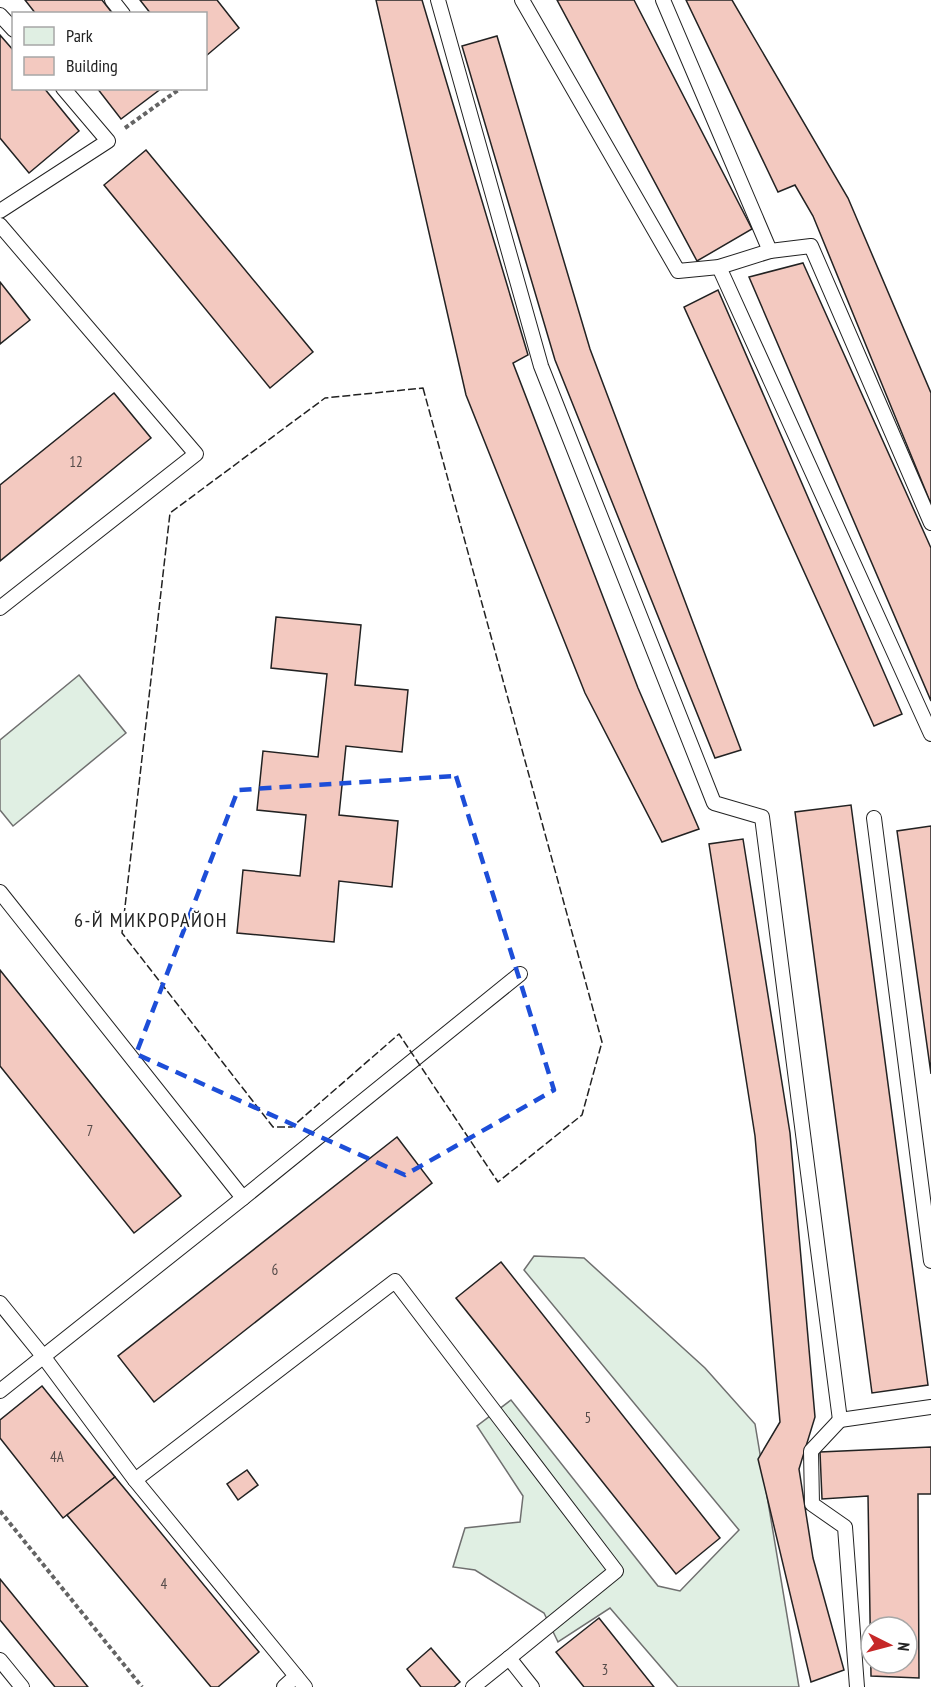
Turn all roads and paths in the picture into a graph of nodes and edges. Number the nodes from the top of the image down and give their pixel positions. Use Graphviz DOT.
graph roads {
  1 [pos="112,0"];
  2 [pos="438,0"];
  3 [pos="522,0"];
  4 [pos="663,0"];
  5 [pos="121,12"];
  6 [pos="0,15"];
  7 [pos="12,28"];
  8 [pos="65,90"];
  9 [pos="178,90"];
  10 [pos="108,141"];
  11 [pos="0,211"];
  12 [pos="0,225"];
  13 [pos="770,250"];
  14 [pos="719,267"];
  15 [pos="931,523"];
  16 [pos="0,608"];
  17 [pos="931,734"];
  18 [pos="874,818"];
  19 [pos="0,892"];
  20 [pos="520,974"];
  21 [pos="243,1198"];
  22 [pos="931,1261"];
  23 [pos="0,1303"];
  24 [pos="43,1356"];
  25 [pos="0,1391"];
  26 [pos="931,1407"];
  27 [pos="840,1420"];
  28 [pos="135,1480"];
  29 [pos="0,1511"];
  30 [pos="509,1658"];
  31 [pos="0,1660"];
  32 [pos="300,1682"];
  33 [pos="22,1687"];
  34 [pos="142,1687"];
  35 [pos="284,1687"];
  36 [pos="474,1687"];
  37 [pos="532,1687"];
  38 [pos="856,1687"];
  1 -- 5 [label="lane"];
  2 -- 27 [label="lane"];
  3 -- 14 [label="lane"];
  4 -- 13 [label="lane"];
  6 -- 7 [label="lane"];
  8 -- 10 [label="lane"];
  9 -- 10 [label="path"];
  10 -- 11 [label="lane"];
  12 -- 16 [label="lane"];
  13 -- 14 [label="lane"];
  13 -- 15 [label="lane"];
  14 -- 17 [label="lane"];
  18 -- 22 [label="lane"];
  19 -- 21 [label="lane"];
  20 -- 21 [label="lane"];
  21 -- 24 [label="lane"];
  23 -- 24 [label="lane"];
  24 -- 25 [label="lane"];
  24 -- 28 [label="lane"];
  26 -- 27 [label="lane"];
  27 -- 38 [label="lane"];
  28 -- 30 [label="lane"];
  28 -- 32 [label="lane"];
  29 -- 34 [label="path"];
  30 -- 36 [label="lane"];
  30 -- 37 [label="lane"];
  31 -- 33 [label="lane"];
  32 -- 35 [label="lane"];
}
